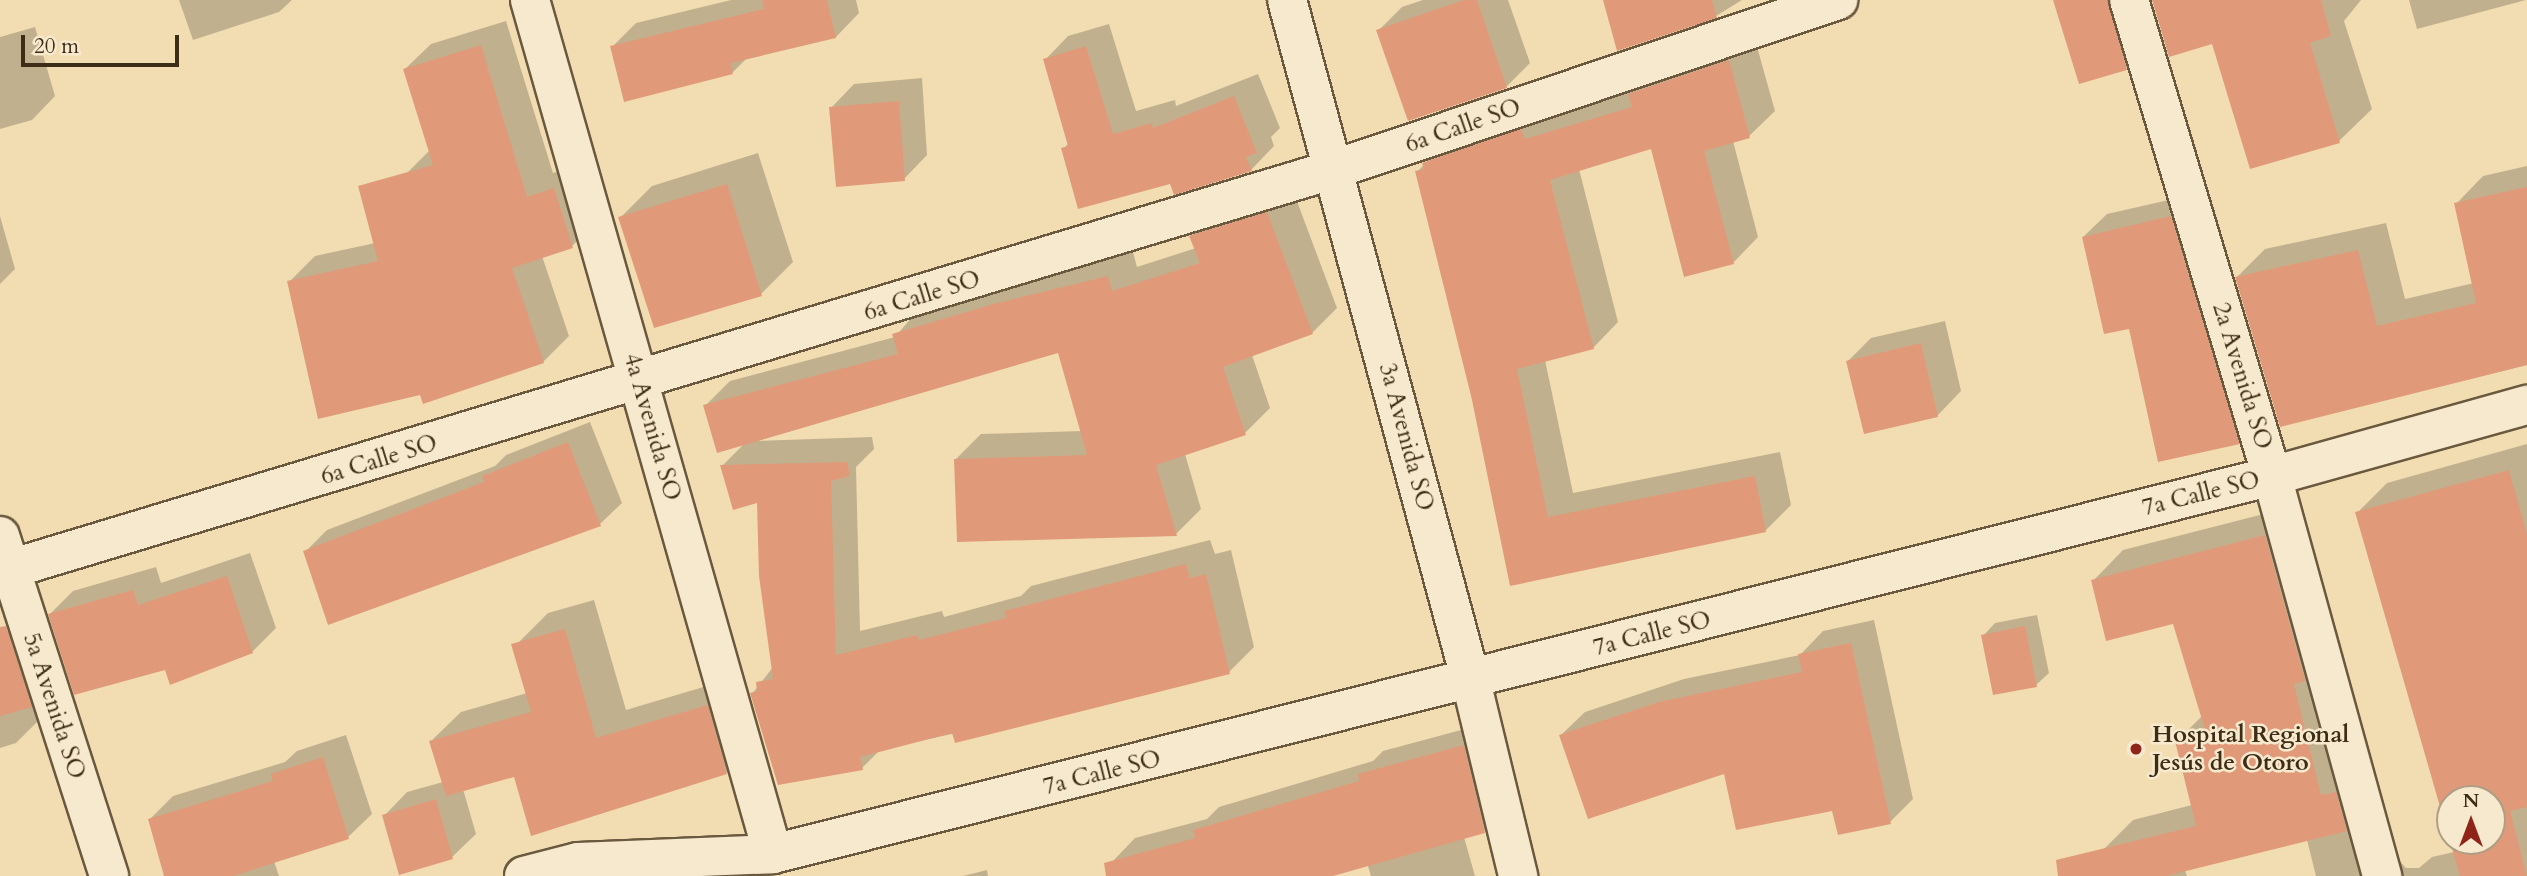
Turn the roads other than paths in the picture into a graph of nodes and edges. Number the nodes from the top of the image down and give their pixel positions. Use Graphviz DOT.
graph roads {
  1 [pos="530,0"];
  2 [pos="1287,0"];
  3 [pos="1838,0"];
  4 [pos="2129,0"];
  5 [pos="1335,169"];
  6 [pos="639,383"];
  7 [pos="2527,405"];
  8 [pos="2272,476"];
  9 [pos="4,559"];
  10 [pos="1471,681"];
  11 [pos="774,855"];
  12 [pos="109,876"];
  13 [pos="524,876"];
  14 [pos="736,876"];
  15 [pos="1518,876"];
  16 [pos="2382,876"];
  1 -- 6 [label="street, 4a Avenida SO"];
  2 -- 5 [label="street, 3a Avenida SO"];
  3 -- 5 [label="street, 6a Calle SO"];
  4 -- 8 [label="street, 2a Avenida SO"];
  5 -- 6 [label="street, 6a Calle SO"];
  5 -- 10 [label="street, 3a Avenida SO"];
  6 -- 9 [label="street, 6a Calle SO"];
  6 -- 11 [label="street, 4a Avenida SO"];
  7 -- 8 [label="street, 7a Calle SO"];
  8 -- 10 [label="street, 7a Calle SO"];
  8 -- 16 [label="street, 2a Avenida SO"];
  9 -- 12 [label="street, 5a Avenida SO"];
  10 -- 11 [label="street, 7a Calle SO"];
  10 -- 15 [label="street, 3a Avenida SO"];
  11 -- 13 [label="street, 7a Calle SO"];
  11 -- 14 [label="street, 7a Calle SO"];
}
